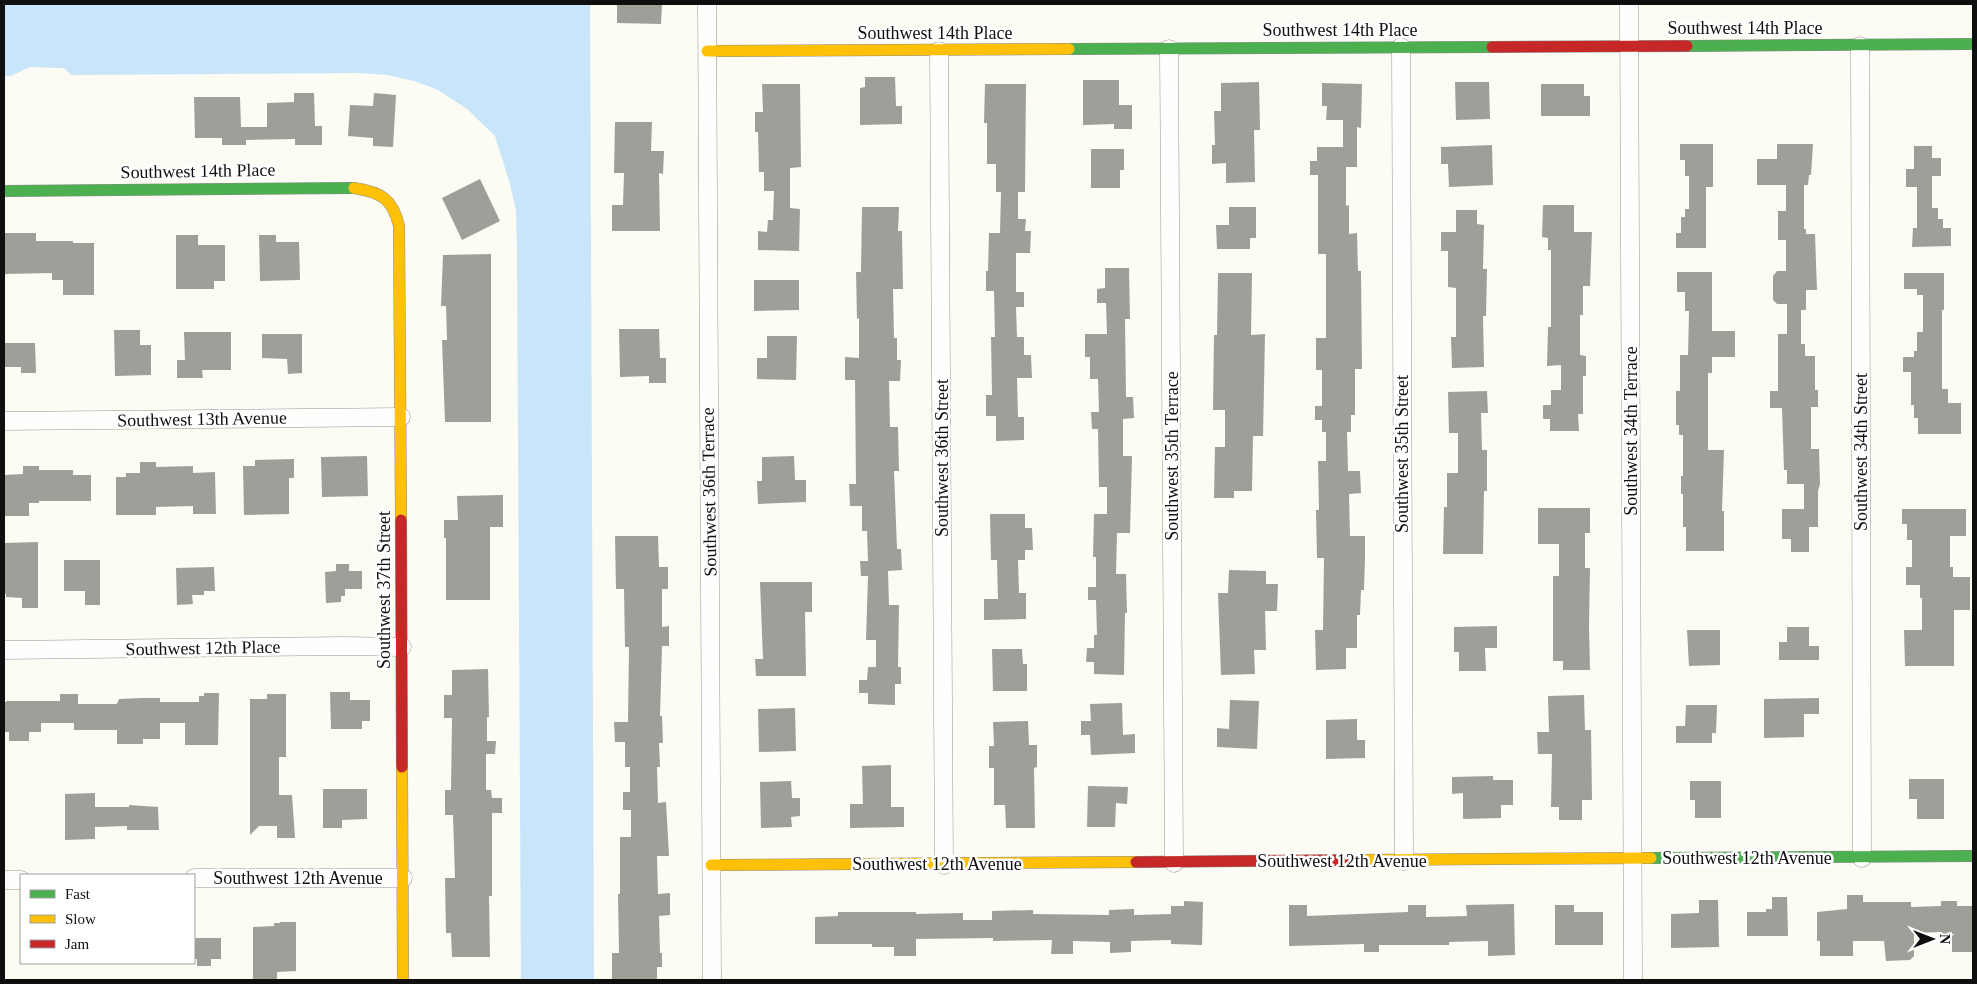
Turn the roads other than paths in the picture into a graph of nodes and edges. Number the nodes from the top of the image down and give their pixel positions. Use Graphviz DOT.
graph roads {
  1 [pos="707,4"];
  2 [pos="1629,4"];
  3 [pos="1973,44"];
  4 [pos="1629,46"];
  5 [pos="1860,46"];
  6 [pos="1400,47"];
  7 [pos="1169,49"];
  8 [pos="707,51"];
  9 [pos="939,51"];
  10 [pos="4,191"];
  11 [pos="390,201"];
  12 [pos="401,417"];
  13 [pos="4,422"];
  14 [pos="402,647"];
  15 [pos="4,650"];
  16 [pos="1973,856"];
  17 [pos="1862,858"];
  18 [pos="1633,859"];
  19 [pos="1404,861"];
  20 [pos="1174,863"];
  21 [pos="710,865"];
  22 [pos="944,865"];
  23 [pos="195,878"];
  24 [pos="403,878"];
  25 [pos="4,880"];
  26 [pos="20,880"];
  27 [pos="403,980"];
  28 [pos="712,980"];
  29 [pos="1633,980"];
  1 -- 8 [label="street, Southwest 36th Terrace"];
  2 -- 4 [label="street, Southwest 34th Terrace"];
  3 -- 5 [label="street, Southwest 14th Place"];
  4 -- 5 [label="street, Southwest 14th Place"];
  4 -- 6 [label="street, Southwest 14th Place"];
  4 -- 18 [label="street, Southwest 34th Terrace"];
  5 -- 17 [label="street, Southwest 34th Street"];
  6 -- 7 [label="street, Southwest 14th Place"];
  6 -- 19 [label="street, Southwest 35th Street"];
  7 -- 9 [label="street, Southwest 14th Place"];
  7 -- 20 [label="street, Southwest 35th Terrace"];
  8 -- 9 [label="street, Southwest 14th Place"];
  8 -- 21 [label="street, Southwest 36th Terrace"];
  9 -- 22 [label="street, Southwest 36th Street"];
  10 -- 11 [label="street, Southwest 14th Place"];
  11 -- 12 [label="street, Southwest 37th Street"];
  12 -- 13 [label="street, Southwest 13th Avenue"];
  12 -- 14 [label="street, Southwest 37th Street"];
  14 -- 15 [label="street, Southwest 12th Place"];
  14 -- 24 [label="street, Southwest 37th Street"];
  16 -- 17 [label="street, Southwest 12th Avenue"];
  17 -- 18 [label="street, Southwest 12th Avenue"];
  18 -- 19 [label="street, Southwest 12th Avenue"];
  18 -- 29 [label="street, Southwest 34th Terrace"];
  19 -- 20 [label="street, Southwest 12th Avenue"];
  20 -- 22 [label="street, Southwest 12th Avenue"];
  21 -- 22 [label="street, Southwest 12th Avenue"];
  21 -- 28 [label="street, Southwest 36th Terrace"];
  23 -- 24 [label="street, Southwest 12th Avenue"];
  24 -- 27 [label="street, Southwest 37th Street"];
  25 -- 26 [label="street"];
}
